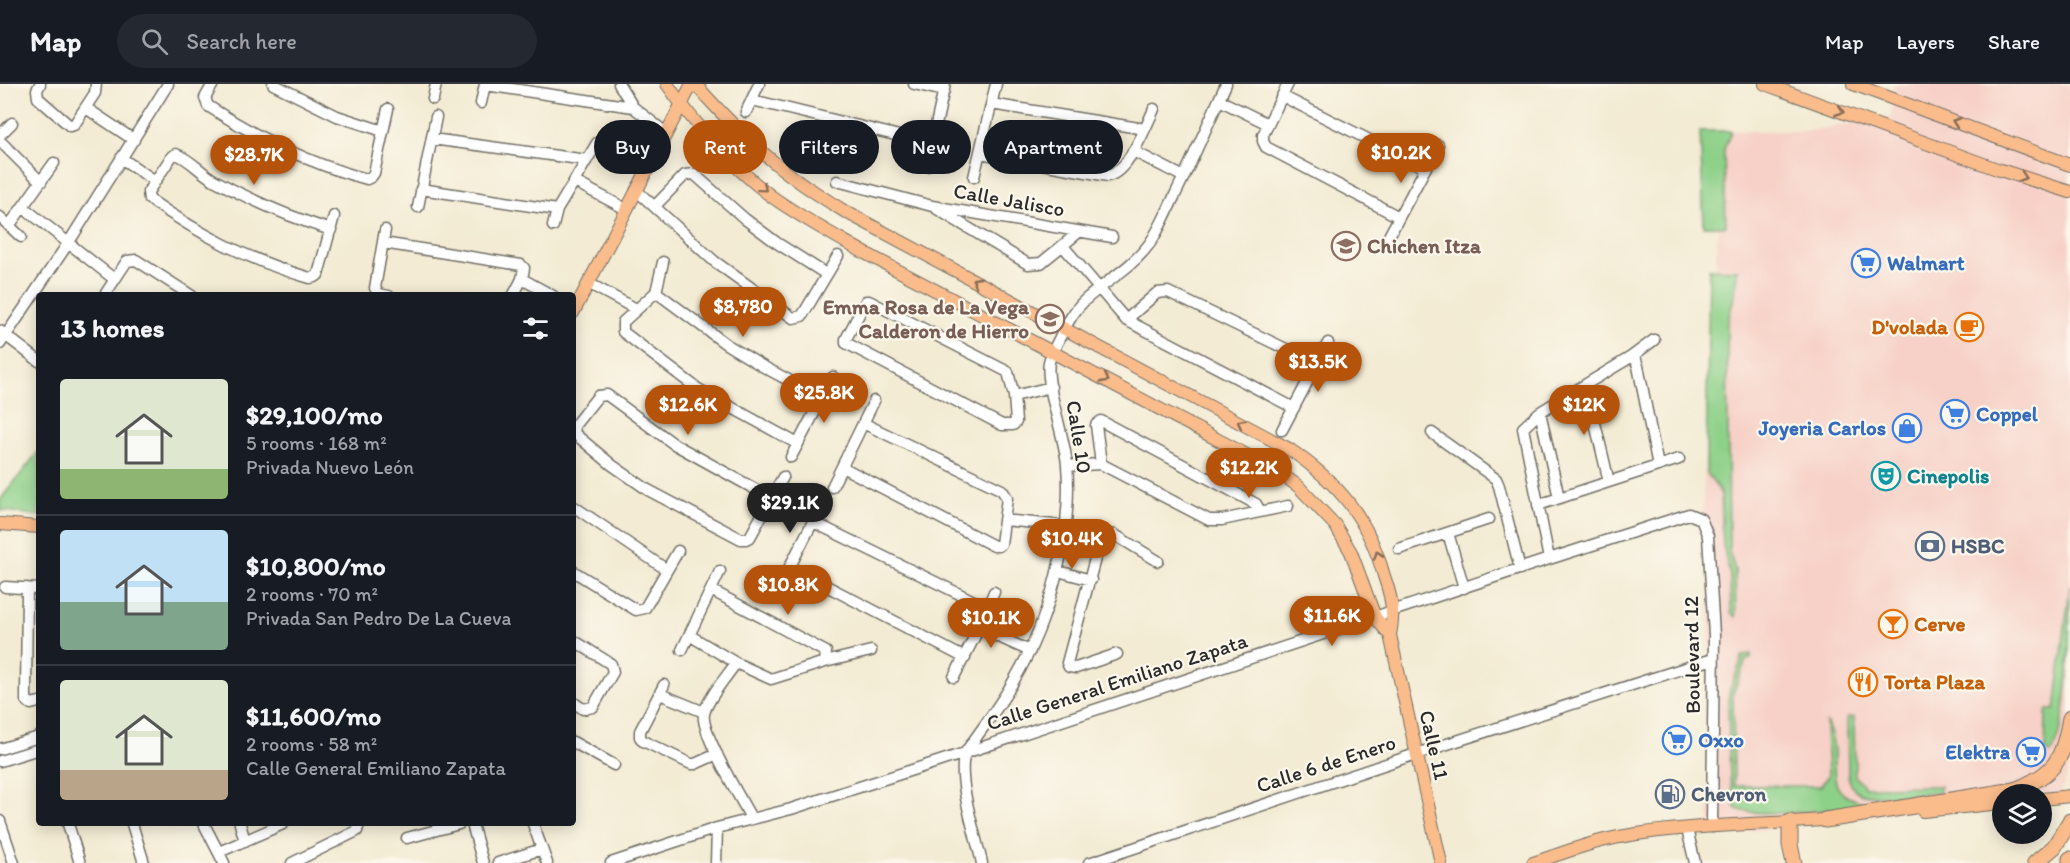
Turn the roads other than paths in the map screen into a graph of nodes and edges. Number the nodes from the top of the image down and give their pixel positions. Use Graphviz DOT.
graph roads {
  1 [pos="40,84"];
  2 [pos="96,84"];
  3 [pos="168,84"];
  4 [pos="213,84"];
  5 [pos="273,84"];
  6 [pos="436,84"];
  7 [pos="485,84"];
  8 [pos="619,84"];
  9 [pos="667,84"];
  10 [pos="694,84"];
  11 [pos="759,84"];
  12 [pos="914,84"];
  13 [pos="996,84"];
  14 [pos="1226,84"];
  15 [pos="1288,84"];
  16 [pos="1765,84"];
  17 [pos="1853,84"];
  18 [pos="944,88"];
  19 [pos="1282,96"];
  20 [pos="433,99"];
  21 [pos="752,100"];
  22 [pos="1219,100"];
  23 [pos="481,103"];
  24 [pos="991,104"];
  25 [pos="681,105"];
  26 [pos="633,107"];
  27 [pos="86,108"];
  28 [pos="388,109"];
  29 [pos="1154,109"];
  30 [pos="746,112"];
  31 [pos="436,117"];
  32 [pos="650,120"];
  33 [pos="937,120"];
  34 [pos="12,123"];
  35 [pos="671,124"];
  36 [pos="1268,124"];
  37 [pos="1145,129"];
  38 [pos="383,131"];
  39 [pos="891,134"];
  40 [pos="0,135"];
  41 [pos="432,139"];
  42 [pos="134,140"];
  43 [pos="0,141"];
  44 [pos="1438,145"];
  45 [pos="594,148"];
  46 [pos="1133,151"];
  47 [pos="980,153"];
  48 [pos="122,158"];
  49 [pos="587,160"];
  50 [pos="54,164"];
  51 [pos="2070,165"];
  52 [pos="1425,168"];
  53 [pos="644,174"];
  54 [pos="974,177"];
  55 [pos="1184,177"];
  56 [pos="155,181"];
  57 [pos="837,181"];
  58 [pos="41,182"];
  59 [pos="575,182"];
  60 [pos="421,189"];
  61 [pos="636,190"];
  62 [pos="2070,192"];
  63 [pos="655,206"];
  64 [pos="932,206"];
  65 [pos="23,207"];
  66 [pos="418,207"];
  67 [pos="626,209"];
  68 [pos="557,210"];
  69 [pos="334,216"];
  70 [pos="0,217"];
  71 [pos="1399,217"];
  72 [pos="9,226"];
  73 [pos="553,226"];
  74 [pos="331,230"];
  75 [pos="385,230"];
  76 [pos="1079,232"];
  77 [pos="1389,236"];
  78 [pos="21,237"];
  79 [pos="1112,237"];
  80 [pos="69,242"];
  81 [pos="383,243"];
  82 [pos="1063,246"];
  83 [pos="838,256"];
  84 [pos="663,262"];
  85 [pos="826,274"];
  86 [pos="114,279"];
  87 [pos="522,279"];
  88 [pos="588,283"];
  89 [pos="1099,289"];
  90 [pos="106,292"];
  91 [pos="186,292"];
  92 [pos="378,292"];
  93 [pos="515,292"];
  94 [pos="546,292"];
  95 [pos="656,292"];
  96 [pos="576,305"];
  97 [pos="636,309"];
  98 [pos="1126,320"];
  99 [pos="1065,328"];
  100 [pos="2,336"];
  101 [pos="1654,340"];
  102 [pos="1328,343"];
  103 [pos="1053,352"];
  104 [pos="1631,357"];
  105 [pos="36,359"];
  106 [pos="1317,364"];
  107 [pos="833,377"];
  108 [pos="1586,385"];
  109 [pos="1051,387"];
  110 [pos="1014,396"];
  111 [pos="822,398"];
  112 [pos="874,401"];
  113 [pos="1294,408"];
  114 [pos="576,409"];
  115 [pos="1540,412"];
  116 [pos="583,413"];
  117 [pos="576,423"];
  118 [pos="863,423"];
  119 [pos="1282,430"];
  120 [pos="1432,433"];
  121 [pos="576,435"];
  122 [pos="798,444"];
  123 [pos="791,457"];
  124 [pos="1679,459"];
  125 [pos="1101,464"];
  126 [pos="1067,466"];
  127 [pos="1658,466"];
  128 [pos="842,467"];
  129 [pos="783,477"];
  130 [pos="1609,482"];
  131 [pos="832,487"];
  132 [pos="771,498"];
  133 [pos="1559,498"];
  134 [pos="824,500"];
  135 [pos="1538,505"];
  136 [pos="1288,506"];
  137 [pos="576,508"];
  138 [pos="1260,512"];
  139 [pos="1489,519"];
  140 [pos="1701,519"];
  141 [pos="1004,520"];
  142 [pos="813,522"];
  143 [pos="0,524"];
  144 [pos="1065,526"];
  145 [pos="36,527"];
  146 [pos="1448,533"];
  147 [pos="1399,549"];
  148 [pos="678,551"];
  149 [pos="1549,559"];
  150 [pos="1158,561"];
  151 [pos="790,567"];
  152 [pos="1520,569"];
  153 [pos="667,570"];
  154 [pos="720,571"];
  155 [pos="1058,571"];
  156 [pos="576,573"];
  157 [pos="1091,580"];
  158 [pos="782,582"];
  159 [pos="5,587"];
  160 [pos="27,588"];
  161 [pos="1464,588"];
  162 [pos="36,589"];
  163 [pos="711,590"];
  164 [pos="994,592"];
  165 [pos="988,608"];
  166 [pos="1392,611"];
  167 [pos="1375,617"];
  168 [pos="980,628"];
  169 [pos="688,635"];
  170 [pos="1390,635"];
  171 [pos="576,642"];
  172 [pos="682,650"];
  173 [pos="871,651"];
  174 [pos="1030,651"];
  175 [pos="1117,654"];
  176 [pos="965,658"];
  177 [pos="1713,659"];
  178 [pos="825,662"];
  179 [pos="736,663"];
  180 [pos="954,677"];
  181 [pos="36,703"];
  182 [pos="576,704"];
  183 [pos="705,712"];
  184 [pos="2070,718"];
  185 [pos="36,738"];
  186 [pos="576,744"];
  187 [pos="0,749"];
  188 [pos="36,750"];
  189 [pos="965,753"];
  190 [pos="717,754"];
  191 [pos="1416,754"];
  192 [pos="0,761"];
  193 [pos="614,765"];
  194 [pos="2070,796"];
  195 [pos="2052,798"];
  196 [pos="1992,804"];
  197 [pos="751,818"];
  198 [pos="1825,820"];
  199 [pos="0,821"];
  200 [pos="2070,821"];
  201 [pos="1790,822"];
  202 [pos="69,826"];
  203 [pos="133,826"];
  204 [pos="205,826"];
  205 [pos="241,826"];
  206 [pos="278,826"];
  207 [pos="358,826"];
  208 [pos="452,826"];
  209 [pos="473,826"];
  210 [pos="534,826"];
  211 [pos="1712,827"];
  212 [pos="717,828"];
  213 [pos="1688,829"];
  214 [pos="407,838"];
  215 [pos="245,840"];
  216 [pos="542,849"];
  217 [pos="219,852"];
  218 [pos="14,863"];
  219 [pos="80,863"];
  220 [pos="144,863"];
  221 [pos="224,863"];
  222 [pos="292,863"];
  223 [pos="483,863"];
  224 [pos="498,863"];
  225 [pos="547,863"];
  226 [pos="611,863"];
  227 [pos="716,863"];
  228 [pos="982,863"];
  229 [pos="1089,863"];
  230 [pos="1441,863"];
  231 [pos="1533,863"];
  232 [pos="1695,863"];
  233 [pos="1794,863"];
  234 [pos="2035,863"];
  1 -- 27 [label="street"];
  2 -- 27 [label="street"];
  3 -- 42 [label="street"];
  4 -- 38 [label="street"];
  5 -- 38 [label="street"];
  6 -- 20 [label="street"];
  7 -- 23 [label="street"];
  7 -- 26 [label="street"];
  8 -- 26 [label="street"];
  9 -- 25 [label="main road, Calle 11"];
  10 -- 25 [label="main road"];
  99 -- 10 [label="main road, Calle 11, one-way"];
  11 -- 21 [label="street"];
  12 -- 18 [label="street"];
  13 -- 24 [label="street"];
  14 -- 22 [label="street, Calle 10"];
  15 -- 19 [label="street"];
  16 -- 62 [label="main road, one-way"];
  51 -- 17 [label="main road, one-way"];
  18 -- 33 [label="street"];
  19 -- 36 [label="street"];
  19 -- 52 [label="street"];
  21 -- 30 [label="street"];
  21 -- 39 [label="street"];
  22 -- 36 [label="street"];
  22 -- 55 [label="street, Calle 10"];
  24 -- 37 [label="street"];
  24 -- 47 [label="street"];
  25 -- 35 [label="main road"];
  25 -- 103 [label="main road, Calle 11, one-way"];
  26 -- 32 [label="street"];
  27 -- 42 [label="street"];
  28 -- 38 [label="street"];
  29 -- 37 [label="street"];
  31 -- 41 [label="street"];
  34 -- 40 [label="street"];
  36 -- 71 [label="street"];
  37 -- 46 [label="street"];
  41 -- 49 [label="street"];
  41 -- 60 [label="street"];
  42 -- 48 [label="street"];
  43 -- 58 [label="street"];
  44 -- 52 [label="street"];
  45 -- 49 [label="street"];
  46 -- 47 [label="street"];
  46 -- 55 [label="street"];
  47 -- 54 [label="street"];
  48 -- 56 [label="street"];
  48 -- 80 [label="street"];
  49 -- 59 [label="street"];
  50 -- 58 [label="street"];
  52 -- 71 [label="street"];
  53 -- 61 [label="main road"];
  55 -- 89 [label="street, Calle 10"];
  56 -- 74 [label="street"];
  56 -- 74 [label="street"];
  57 -- 64 [label="street, Calle Jalisco"];
  58 -- 65 [label="street"];
  59 -- 67 [label="street"];
  59 -- 68 [label="street"];
  60 -- 66 [label="street"];
  60 -- 68 [label="street"];
  61 -- 63 [label="street"];
  61 -- 67 [label="main road"];
  63 -- 85 [label="street"];
  63 -- 85 [label="street"];
  64 -- 76 [label="street, Calle Jalisco"];
  64 -- 82 [label="street, Calle Jalisco"];
  65 -- 72 [label="street"];
  65 -- 80 [label="street"];
  67 -- 88 [label="main road"];
  68 -- 73 [label="street"];
  69 -- 74 [label="street"];
  70 -- 72 [label="street"];
  71 -- 77 [label="street"];
  72 -- 78 [label="street"];
  75 -- 81 [label="street"];
  76 -- 79 [label="street, Calle Jalisco"];
  76 -- 82 [label="street, Calle Jalisco"];
  80 -- 86 [label="street"];
  80 -- 100 [label="street"];
  81 -- 87 [label="street"];
  81 -- 92 [label="street"];
  82 -- 89 [label="street, Calle Jalisco"];
  83 -- 85 [label="street"];
  84 -- 95 [label="street"];
  86 -- 90 [label="street"];
  86 -- 91 [label="street"];
  87 -- 93 [label="street"];
  87 -- 94 [label="street"];
  88 -- 96 [label="main road"];
  88 -- 97 [label="street"];
  89 -- 98 [label="street, Calle Jalisco"];
  89 -- 99 [label="street, Calle 10"];
  95 -- 97 [label="street"];
  95 -- 111 [label="street"];
  97 -- 122 [label="street"];
  98 -- 106 [label="street"];
  98 -- 113 [label="street"];
  99 -- 103 [label="street, Calle 10"];
  166 -- 99 [label="main road, Calle 11, one-way"];
  100 -- 105 [label="street"];
  101 -- 104 [label="street"];
  102 -- 106 [label="street"];
  103 -- 109 [label="street, Calle 10"];
  103 -- 167 [label="main road, Calle 11, one-way"];
  104 -- 108 [label="street"];
  104 -- 127 [label="street"];
  106 -- 113 [label="street"];
  107 -- 111 [label="street"];
  108 -- 115 [label="street"];
  108 -- 130 [label="street"];
  109 -- 110 [label="street"];
  109 -- 126 [label="street, Calle 10"];
  110 -- 110 [label="street"];
  111 -- 122 [label="street"];
  112 -- 118 [label="street"];
  113 -- 119 [label="street"];
  114 -- 116 [label="street"];
  115 -- 133 [label="street"];
  115 -- 135 [label="street"];
  116 -- 117 [label="street"];
  116 -- 132 [label="street"];
  118 -- 128 [label="street"];
  118 -- 141 [label="street"];
  120 -- 152 [label="street"];
  121 -- 132 [label="street"];
  122 -- 123 [label="street"];
  124 -- 127 [label="street"];
  125 -- 126 [label="street"];
  125 -- 138 [label="street"];
  125 -- 138 [label="street"];
  126 -- 144 [label="street, Calle 10"];
  127 -- 130 [label="street"];
  128 -- 131 [label="street"];
  128 -- 141 [label="street"];
  129 -- 132 [label="street"];
  130 -- 133 [label="street"];
  133 -- 135 [label="street"];
  134 -- 142 [label="street"];
  135 -- 149 [label="street"];
  136 -- 138 [label="street"];
  137 -- 153 [label="street"];
  139 -- 146 [label="street"];
  140 -- 149 [label="street, Calle General Emiliano Zapata"];
  140 -- 177 [label="street, Boulevard 12"];
  141 -- 144 [label="street"];
  142 -- 151 [label="street"];
  142 -- 165 [label="street"];
  143 -- 145 [label="main road"];
  144 -- 155 [label="street, Calle 10"];
  146 -- 147 [label="street"];
  146 -- 161 [label="street"];
  148 -- 153 [label="street"];
  149 -- 152 [label="street, Calle General Emiliano Zapata"];
  150 -- 157 [label="street"];
  151 -- 158 [label="street"];
  151 -- 176 [label="street"];
  152 -- 161 [label="street, Calle General Emiliano Zapata"];
  153 -- 156 [label="street"];
  154 -- 163 [label="street"];
  155 -- 157 [label="street"];
  155 -- 174 [label="street, Calle 10"];
  157 -- 175 [label="street"];
  159 -- 160 [label="street"];
  160 -- 162 [label="street"];
  160 -- 181 [label="street"];
  161 -- 166 [label="street, Calle General Emiliano Zapata"];
  163 -- 169 [label="street"];
  163 -- 178 [label="street"];
  164 -- 165 [label="street"];
  165 -- 168 [label="street"];
  166 -- 167 [label="street, Calle General Emiliano Zapata"];
  166 -- 170 [label="main road, Calle 11"];
  167 -- 170 [label="main road, Calle 11"];
  167 -- 189 [label="street, Calle General Emiliano Zapata"];
  168 -- 174 [label="street"];
  168 -- 176 [label="street"];
  169 -- 172 [label="street"];
  169 -- 179 [label="street"];
  170 -- 191 [label="main road, Calle 11"];
  171 -- 182 [label="street"];
  173 -- 178 [label="street"];
  174 -- 189 [label="street, Calle 10"];
  176 -- 180 [label="street"];
  177 -- 191 [label="street, Calle 6 de Enero"];
  177 -- 211 [label="street, Boulevard 12"];
  178 -- 179 [label="street"];
  179 -- 183 [label="street"];
  183 -- 190 [label="street"];
  183 -- 190 [label="street"];
  184 -- 198 [label="highway"];
  185 -- 187 [label="street"];
  186 -- 193 [label="street"];
  188 -- 192 [label="street"];
  189 -- 197 [label="street, Calle General Emiliano Zapata"];
  189 -- 228 [label="street"];
  190 -- 197 [label="street"];
  191 -- 229 [label="street, Calle 6 de Enero"];
  191 -- 230 [label="main road, Calle 11"];
  194 -- 195 [label="main road"];
  196 -- 198 [label="main road"];
  197 -- 212 [label="street, Calle General Emiliano Zapata"];
  198 -- 201 [label="main road"];
  199 -- 218 [label="street"];
  200 -- 234 [label="highway"];
  201 -- 211 [label="main road"];
  201 -- 233 [label="highway"];
  202 -- 219 [label="street"];
  203 -- 220 [label="street"];
  204 -- 217 [label="street"];
  205 -- 215 [label="street"];
  206 -- 215 [label="street"];
  207 -- 222 [label="street"];
  208 -- 214 [label="street"];
  209 -- 223 [label="street"];
  210 -- 216 [label="street"];
  211 -- 213 [label="main road"];
  212 -- 226 [label="street, Calle General Emiliano Zapata"];
  212 -- 227 [label="street"];
  213 -- 231 [label="main road"];
  213 -- 232 [label="street"];
  215 -- 217 [label="street"];
  216 -- 224 [label="street"];
  216 -- 225 [label="street"];
  217 -- 221 [label="street"];
}
